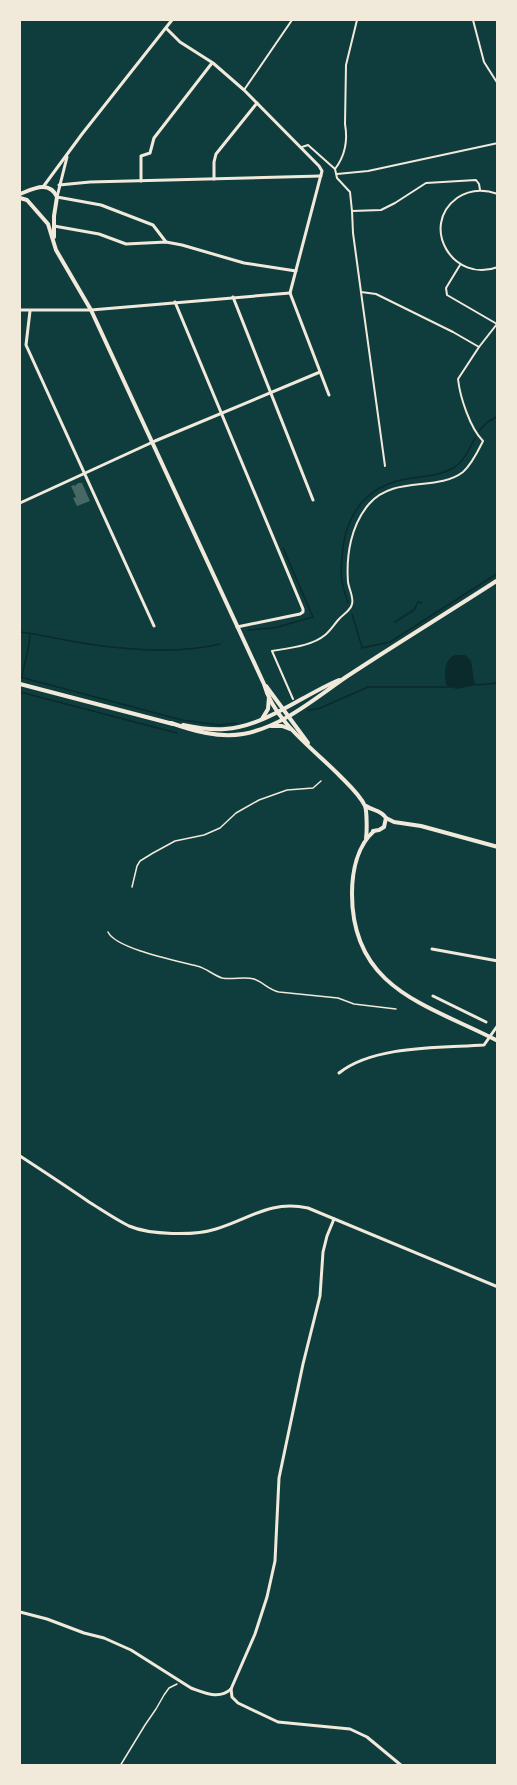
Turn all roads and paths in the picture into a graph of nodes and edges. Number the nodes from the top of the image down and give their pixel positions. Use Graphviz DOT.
graph roads {
  1 [pos="172,20"];
  2 [pos="292,20"];
  3 [pos="357,20"];
  4 [pos="473,20"];
  5 [pos="166,28"];
  6 [pos="213,63"];
  7 [pos="498,84"];
  8 [pos="244,90"];
  9 [pos="257,103"];
  10 [pos="498,143"];
  11 [pos="301,147"];
  12 [pos="68,152"];
  13 [pos="335,169"];
  14 [pos="337,174"];
  15 [pos="322,176"];
  16 [pos="214,179"];
  17 [pos="141,181"];
  18 [pos="59,185"];
  19 [pos="43,187"];
  20 [pos="34,188"];
  21 [pos="480,190"];
  22 [pos="498,194"];
  23 [pos="20,196"];
  24 [pos="57,196"];
  25 [pos="30,205"];
  26 [pos="56,209"];
  27 [pos="352,211"];
  28 [pos="40,214"];
  29 [pos="48,224"];
  30 [pos="54,226"];
  31 [pos="54,240"];
  32 [pos="166,242"];
  33 [pos="460,265"];
  34 [pos="498,267"];
  35 [pos="296,271"];
  36 [pos="361,292"];
  37 [pos="290,293"];
  38 [pos="232,297"];
  39 [pos="175,302"];
  40 [pos="20,310"];
  41 [pos="91,310"];
  42 [pos="30,311"];
  43 [pos="497,323"];
  44 [pos="479,347"];
  45 [pos="320,372"];
  46 [pos="271,393"];
  47 [pos="329,395"];
  48 [pos="220,414"];
  49 [pos="152,443"];
  50 [pos="385,466"];
  51 [pos="85,474"];
  52 [pos="313,500"];
  53 [pos="20,503"];
  54 [pos="498,580"];
  55 [pos="154,626"];
  56 [pos="237,627"];
  57 [pos="345,678"];
  58 [pos="20,684"];
  59 [pos="264,684"];
  60 [pos="268,696"];
  61 [pos="293,699"];
  62 [pos="281,710"];
  63 [pos="288,716"];
  64 [pos="262,719"];
  65 [pos="283,719"];
  66 [pos="171,723"];
  67 [pos="265,727"];
  68 [pos="290,729"];
  69 [pos="314,750"];
  70 [pos="321,781"];
  71 [pos="365,806"];
  72 [pos="373,810"];
  73 [pos="367,814"];
  74 [pos="386,818"];
  75 [pos="394,822"];
  76 [pos="385,825"];
  77 [pos="368,828"];
  78 [pos="374,831"];
  79 [pos="366,838"];
  80 [pos="498,847"];
  81 [pos="132,887"];
  82 [pos="108,932"];
  83 [pos="432,949"];
  84 [pos="498,961"];
  85 [pos="433,996"];
  86 [pos="396,1010"];
  87 [pos="486,1022"];
  88 [pos="498,1025"];
  89 [pos="490,1037"];
  90 [pos="498,1041"];
  91 [pos="339,1073"];
  92 [pos="20,1156"];
  93 [pos="334,1219"];
  94 [pos="498,1287"];
  95 [pos="20,1612"];
  96 [pos="183,1683"];
  97 [pos="231,1689"];
  98 [pos="120,1766"];
  99 [pos="402,1766"];
  1 -- 5 [label="street"];
  2 -- 8 [label="street"];
  3 -- 13 [label="street"];
  4 -- 7 [label="street"];
  5 -- 6 [label="street"];
  5 -- 12 [label="street"];
  6 -- 8 [label="street"];
  6 -- 17 [label="street"];
  8 -- 9 [label="street"];
  9 -- 11 [label="street"];
  9 -- 16 [label="street"];
  10 -- 14 [label="street"];
  11 -- 13 [label="street"];
  11 -- 15 [label="street"];
  12 -- 18 [label="street"];
  12 -- 19 [label="street"];
  13 -- 14 [label="street"];
  14 -- 27 [label="street"];
  15 -- 16 [label="street"];
  15 -- 35 [label="street"];
  16 -- 17 [label="street"];
  17 -- 18 [label="street"];
  18 -- 24 [label="street"];
  19 -- 20 [label="street"];
  19 -- 24 [label="street"];
  20 -- 23 [label="street"];
  20 -- 25 [label="street"];
  21 -- 22 [label="street"];
  21 -- 27 [label="street"];
  21 -- 33 [label="street"];
  23 -- 25 [label="street"];
  24 -- 26 [label="street"];
  24 -- 32 [label="street"];
  25 -- 28 [label="street"];
  26 -- 28 [label="street"];
  26 -- 30 [label="street"];
  27 -- 36 [label="street"];
  28 -- 29 [label="street"];
  29 -- 30 [label="street"];
  29 -- 31 [label="street"];
  30 -- 31 [label="street"];
  30 -- 32 [label="street"];
  31 -- 41 [label="street"];
  32 -- 35 [label="street"];
  33 -- 34 [label="street"];
  33 -- 43 [label="street"];
  35 -- 37 [label="street"];
  36 -- 44 [label="street"];
  36 -- 50 [label="street"];
  37 -- 38 [label="street"];
  37 -- 45 [label="street"];
  38 -- 39 [label="street"];
  38 -- 46 [label="street"];
  39 -- 41 [label="street"];
  39 -- 48 [label="street"];
  40 -- 42 [label="street"];
  41 -- 42 [label="street"];
  41 -- 49 [label="street"];
  42 -- 51 [label="street"];
  43 -- 44 [label="street"];
  44 -- 61 [label="street"];
  45 -- 46 [label="street"];
  45 -- 47 [label="street"];
  46 -- 48 [label="street"];
  46 -- 52 [label="street"];
  48 -- 49 [label="street"];
  48 -- 56 [label="street"];
  49 -- 51 [label="street"];
  49 -- 56 [label="street"];
  51 -- 53 [label="street"];
  51 -- 55 [label="street"];
  54 -- 57 [label="street"];
  56 -- 59 [label="street"];
  57 -- 62 [label="street"];
  57 -- 63 [label="street"];
  58 -- 66 [label="street"];
  59 -- 60 [label="street"];
  59 -- 62 [label="street"];
  60 -- 62 [label="street"];
  60 -- 64 [label="street"];
  62 -- 63 [label="street"];
  62 -- 64 [label="street"];
  62 -- 65 [label="street"];
  63 -- 65 [label="street"];
  63 -- 69 [label="street"];
  64 -- 66 [label="street"];
  65 -- 67 [label="street"];
  65 -- 68 [label="street"];
  66 -- 67 [label="street"];
  67 -- 68 [label="street"];
  68 -- 69 [label="street"];
  69 -- 71 [label="street"];
  70 -- 81 [label="path"];
  71 -- 72 [label="street"];
  71 -- 73 [label="street"];
  72 -- 73 [label="street"];
  72 -- 74 [label="street"];
  73 -- 77 [label="street"];
  74 -- 75 [label="street"];
  74 -- 76 [label="street"];
  75 -- 76 [label="street"];
  75 -- 80 [label="street"];
  76 -- 78 [label="street"];
  77 -- 78 [label="street"];
  77 -- 79 [label="street"];
  78 -- 79 [label="street"];
  79 -- 89 [label="street"];
  82 -- 86 [label="path"];
  83 -- 84 [label="street"];
  85 -- 87 [label="street"];
  88 -- 89 [label="street"];
  89 -- 90 [label="street"];
  89 -- 91 [label="street"];
  92 -- 93 [label="street"];
  93 -- 94 [label="street"];
  93 -- 97 [label="street"];
  95 -- 96 [label="street"];
  96 -- 97 [label="street"];
  96 -- 98 [label="path"];
  97 -- 99 [label="street"];
}
